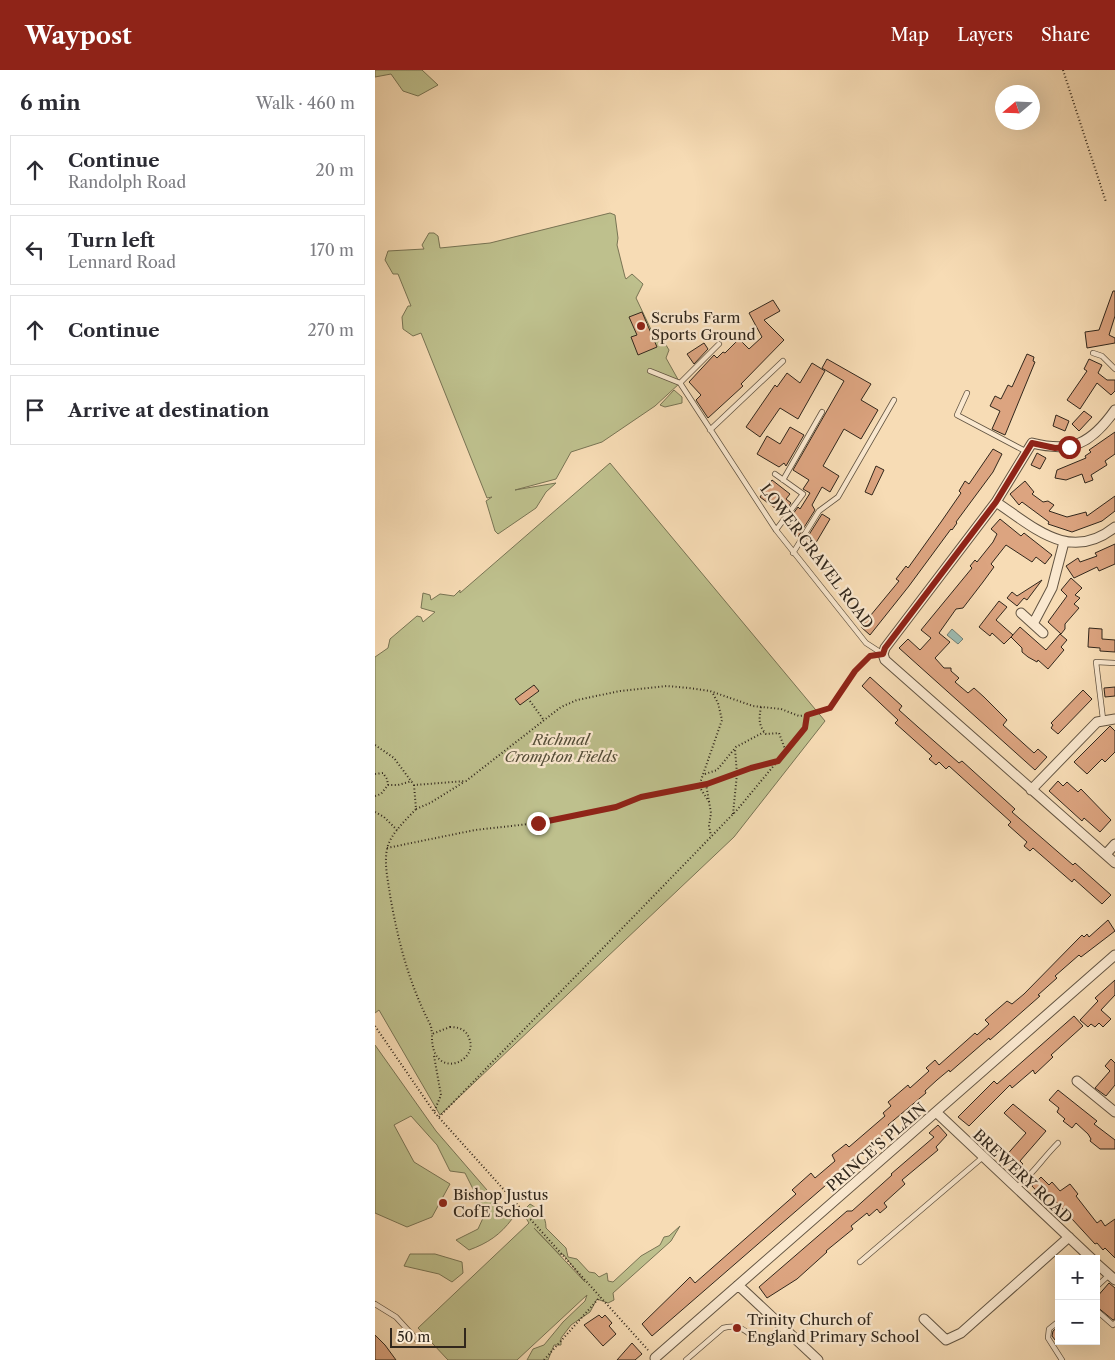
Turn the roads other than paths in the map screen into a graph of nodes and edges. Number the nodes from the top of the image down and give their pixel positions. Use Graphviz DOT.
graph roads {
  1 [pos="719,344"];
  2 [pos="1093,353"];
  3 [pos="783,361"];
  4 [pos="1115,369"];
  5 [pos="650,371"];
  6 [pos="680,383"];
  7 [pos="967,393"];
  8 [pos="894,400"];
  9 [pos="1115,410"];
  10 [pos="822,412"];
  11 [pos="710,430"];
  12 [pos="1027,452"];
  13 [pos="775,474"];
  14 [pos="783,480"];
  15 [pos="996,502"];
  16 [pos="1115,527"];
  17 [pos="776,530"];
  18 [pos="1064,542"];
  19 [pos="793,553"];
  20 [pos="1021,613"];
  21 [pos="1033,624"];
  22 [pos="1043,633"];
  23 [pos="883,654"];
  24 [pos="1115,663"];
  25 [pos="1115,719"];
  26 [pos="1103,720"];
  27 [pos="1031,790"];
  28 [pos="1115,844"];
  29 [pos="1106,854"];
  30 [pos="1115,863"];
  31 [pos="1115,955"];
  32 [pos="1077,1081"];
  33 [pos="936,1112"];
  34 [pos="1115,1112"];
  35 [pos="1058,1143"];
  36 [pos="983,1157"];
  37 [pos="1016,1188"];
  38 [pos="1069,1237"];
  39 [pos="1088,1255"];
  40 [pos="860,1262"];
  41 [pos="1100,1266"];
  42 [pos="1113,1277"];
  43 [pos="738,1285"];
  44 [pos="1100,1285"];
  45 [pos="375,1304"];
  46 [pos="1100,1314"];
  47 [pos="924,1319"];
  48 [pos="1115,1323"];
  49 [pos="1055,1324"];
  50 [pos="786,1330"];
  51 [pos="419,1341"];
  52 [pos="654,1359"];
  53 [pos="686,1360"];
  54 [pos="818,1360"];
  55 [pos="1062,1360"];
  1 -- 6 [label="lane"];
  2 -- 4 [label="lane"];
  3 -- 11 [label="lane"];
  5 -- 6 [label="lane"];
  6 -- 11 [label="lane, LOWER GRAVEL ROAD"];
  7 -- 12 [label="lane"];
  8 -- 19 [label="lane"];
  9 -- 12 [label="street"];
  10 -- 14 [label="lane"];
  11 -- 17 [label="lane, LOWER GRAVEL ROAD"];
  12 -- 15 [label="street"];
  13 -- 14 [label="lane"];
  14 -- 17 [label="lane"];
  15 -- 18 [label="street"];
  15 -- 23 [label="street"];
  16 -- 18 [label="street"];
  17 -- 19 [label="lane, LOWER GRAVEL ROAD"];
  18 -- 21 [label="street"];
  19 -- 23 [label="lane, LOWER GRAVEL ROAD"];
  20 -- 21 [label="street"];
  21 -- 22 [label="street"];
  23 -- 27 [label="street, LOWER GRAVEL ROAD"];
  24 -- 26 [label="lane"];
  25 -- 26 [label="street"];
  26 -- 27 [label="street"];
  27 -- 29 [label="street, LOWER GRAVEL ROAD"];
  28 -- 29 [label="street"];
  29 -- 30 [label="street, LOWER GRAVEL ROAD"];
  31 -- 33 [label="street, PRINCE'S PLAIN"];
  32 -- 34 [label="street"];
  33 -- 36 [label="street, BREWERY ROAD"];
  33 -- 43 [label="street, PRINCE'S PLAIN"];
  35 -- 37 [label="lane"];
  36 -- 37 [label="street, BREWERY ROAD"];
  36 -- 40 [label="lane"];
  37 -- 38 [label="street, BREWERY ROAD"];
  38 -- 39 [label="street, BREWERY ROAD"];
  38 -- 47 [label="street"];
  41 -- 42 [label="street"];
  42 -- 44 [label="lane"];
  43 -- 50 [label="street"];
  43 -- 52 [label="street, PRINCE'S PLAIN"];
  45 -- 51 [label="lane"];
  46 -- 48 [label="lane"];
  49 -- 55 [label="lane"];
  50 -- 53 [label="lane"];
  50 -- 54 [label="street"];
}
